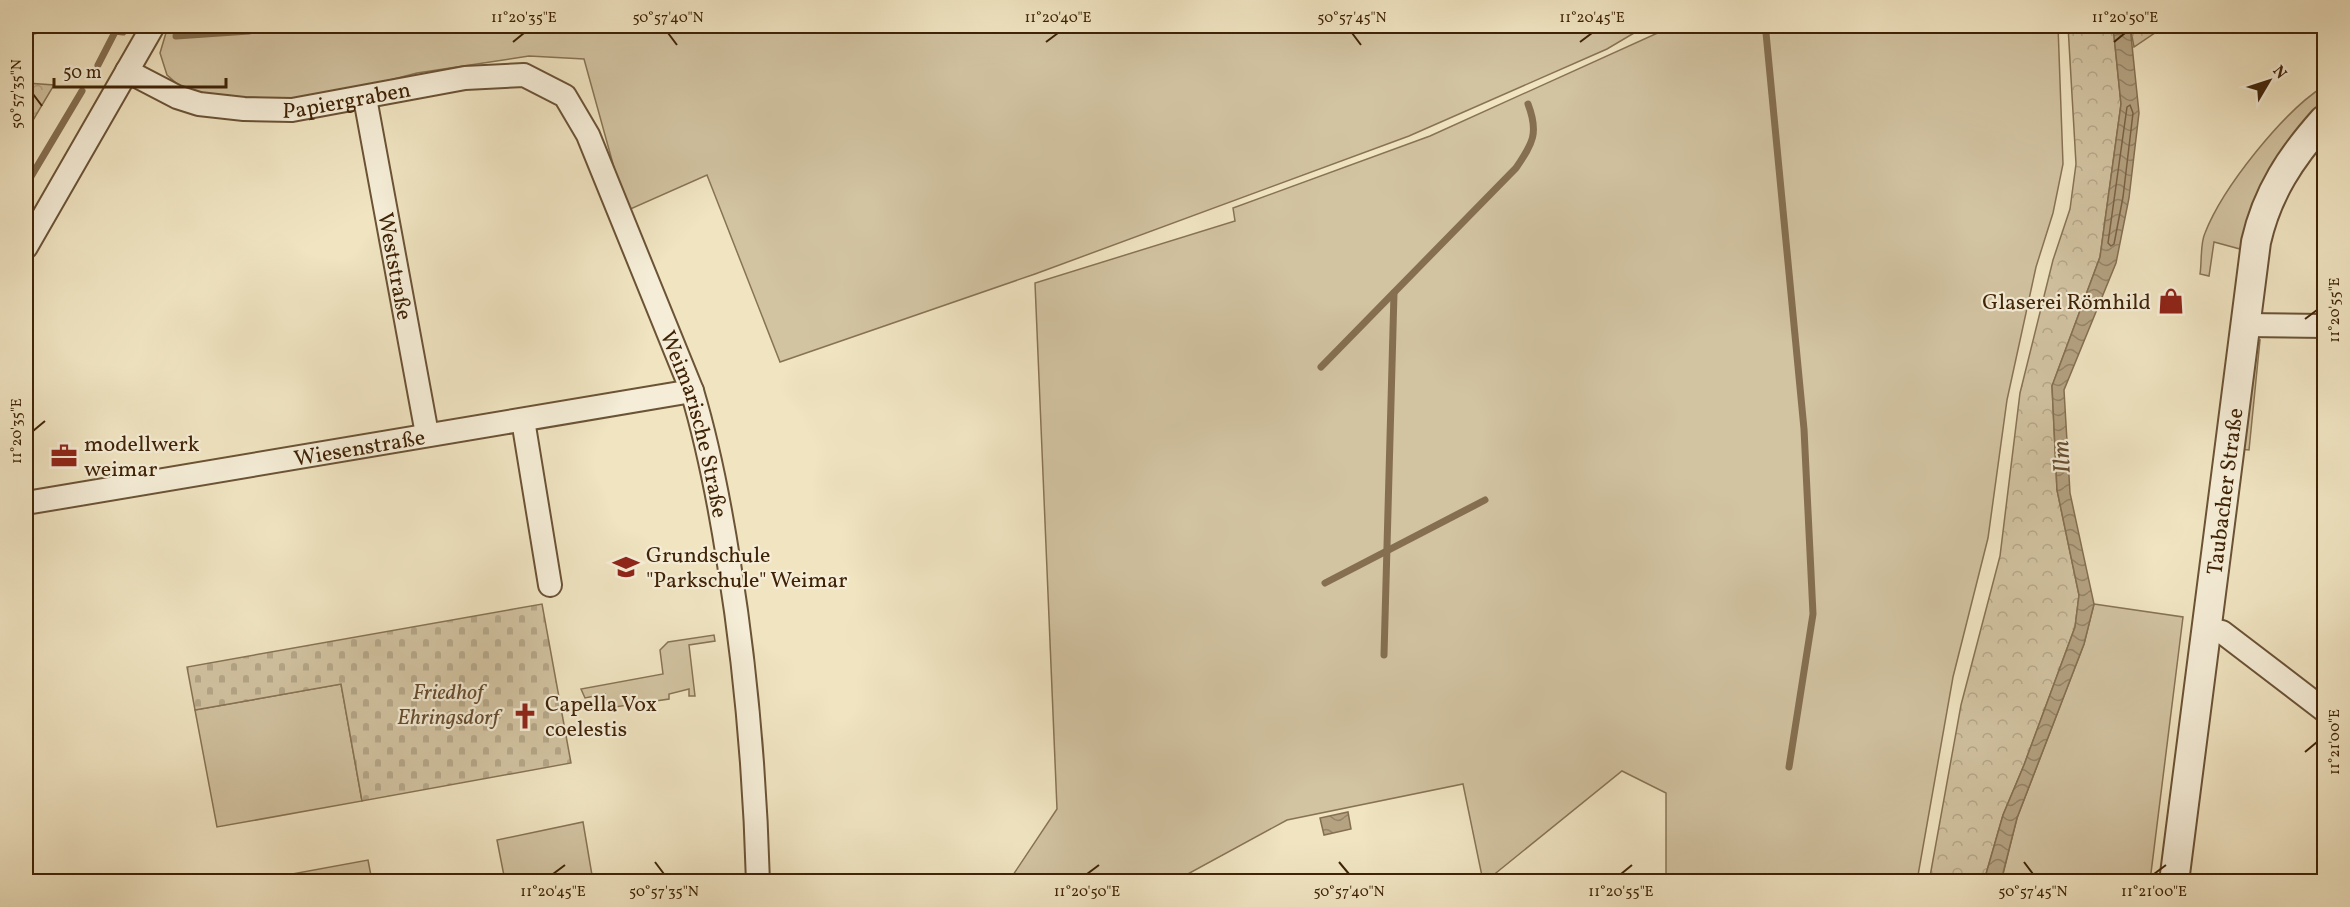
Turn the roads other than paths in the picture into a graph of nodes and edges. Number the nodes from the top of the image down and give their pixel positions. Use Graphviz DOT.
graph roads {
  1 [pos="153,26"];
  2 [pos="128,71"];
  3 [pos="565,96"];
  4 [pos="365,98"];
  5 [pos="2325,120"];
  6 [pos="26,247"];
  7 [pos="2245,325"];
  8 [pos="2325,326"];
  9 [pos="692,391"];
  10 [pos="523,420"];
  11 [pos="427,434"];
  12 [pos="26,504"];
  13 [pos="550,585"];
  14 [pos="2206,628"];
  15 [pos="2325,710"];
  16 [pos="758,882"];
  17 [pos="2174,882"];
  1 -- 2 [label="street"];
  2 -- 4 [label="street, Papiergraben"];
  2 -- 6 [label="street"];
  3 -- 4 [label="street, Papiergraben"];
  3 -- 9 [label="street, Weimarische Straße"];
  4 -- 11 [label="street, Weststraße"];
  5 -- 7 [label="street, Taubacher Straße"];
  7 -- 8 [label="street"];
  7 -- 14 [label="street, Taubacher Straße"];
  9 -- 10 [label="street, Wiesenstraße"];
  9 -- 16 [label="street, Weimarische Straße"];
  10 -- 11 [label="street, Wiesenstraße"];
  10 -- 13 [label="street"];
  11 -- 12 [label="street, Wiesenstraße"];
  14 -- 15 [label="street"];
  14 -- 17 [label="street, Taubacher Straße"];
}
